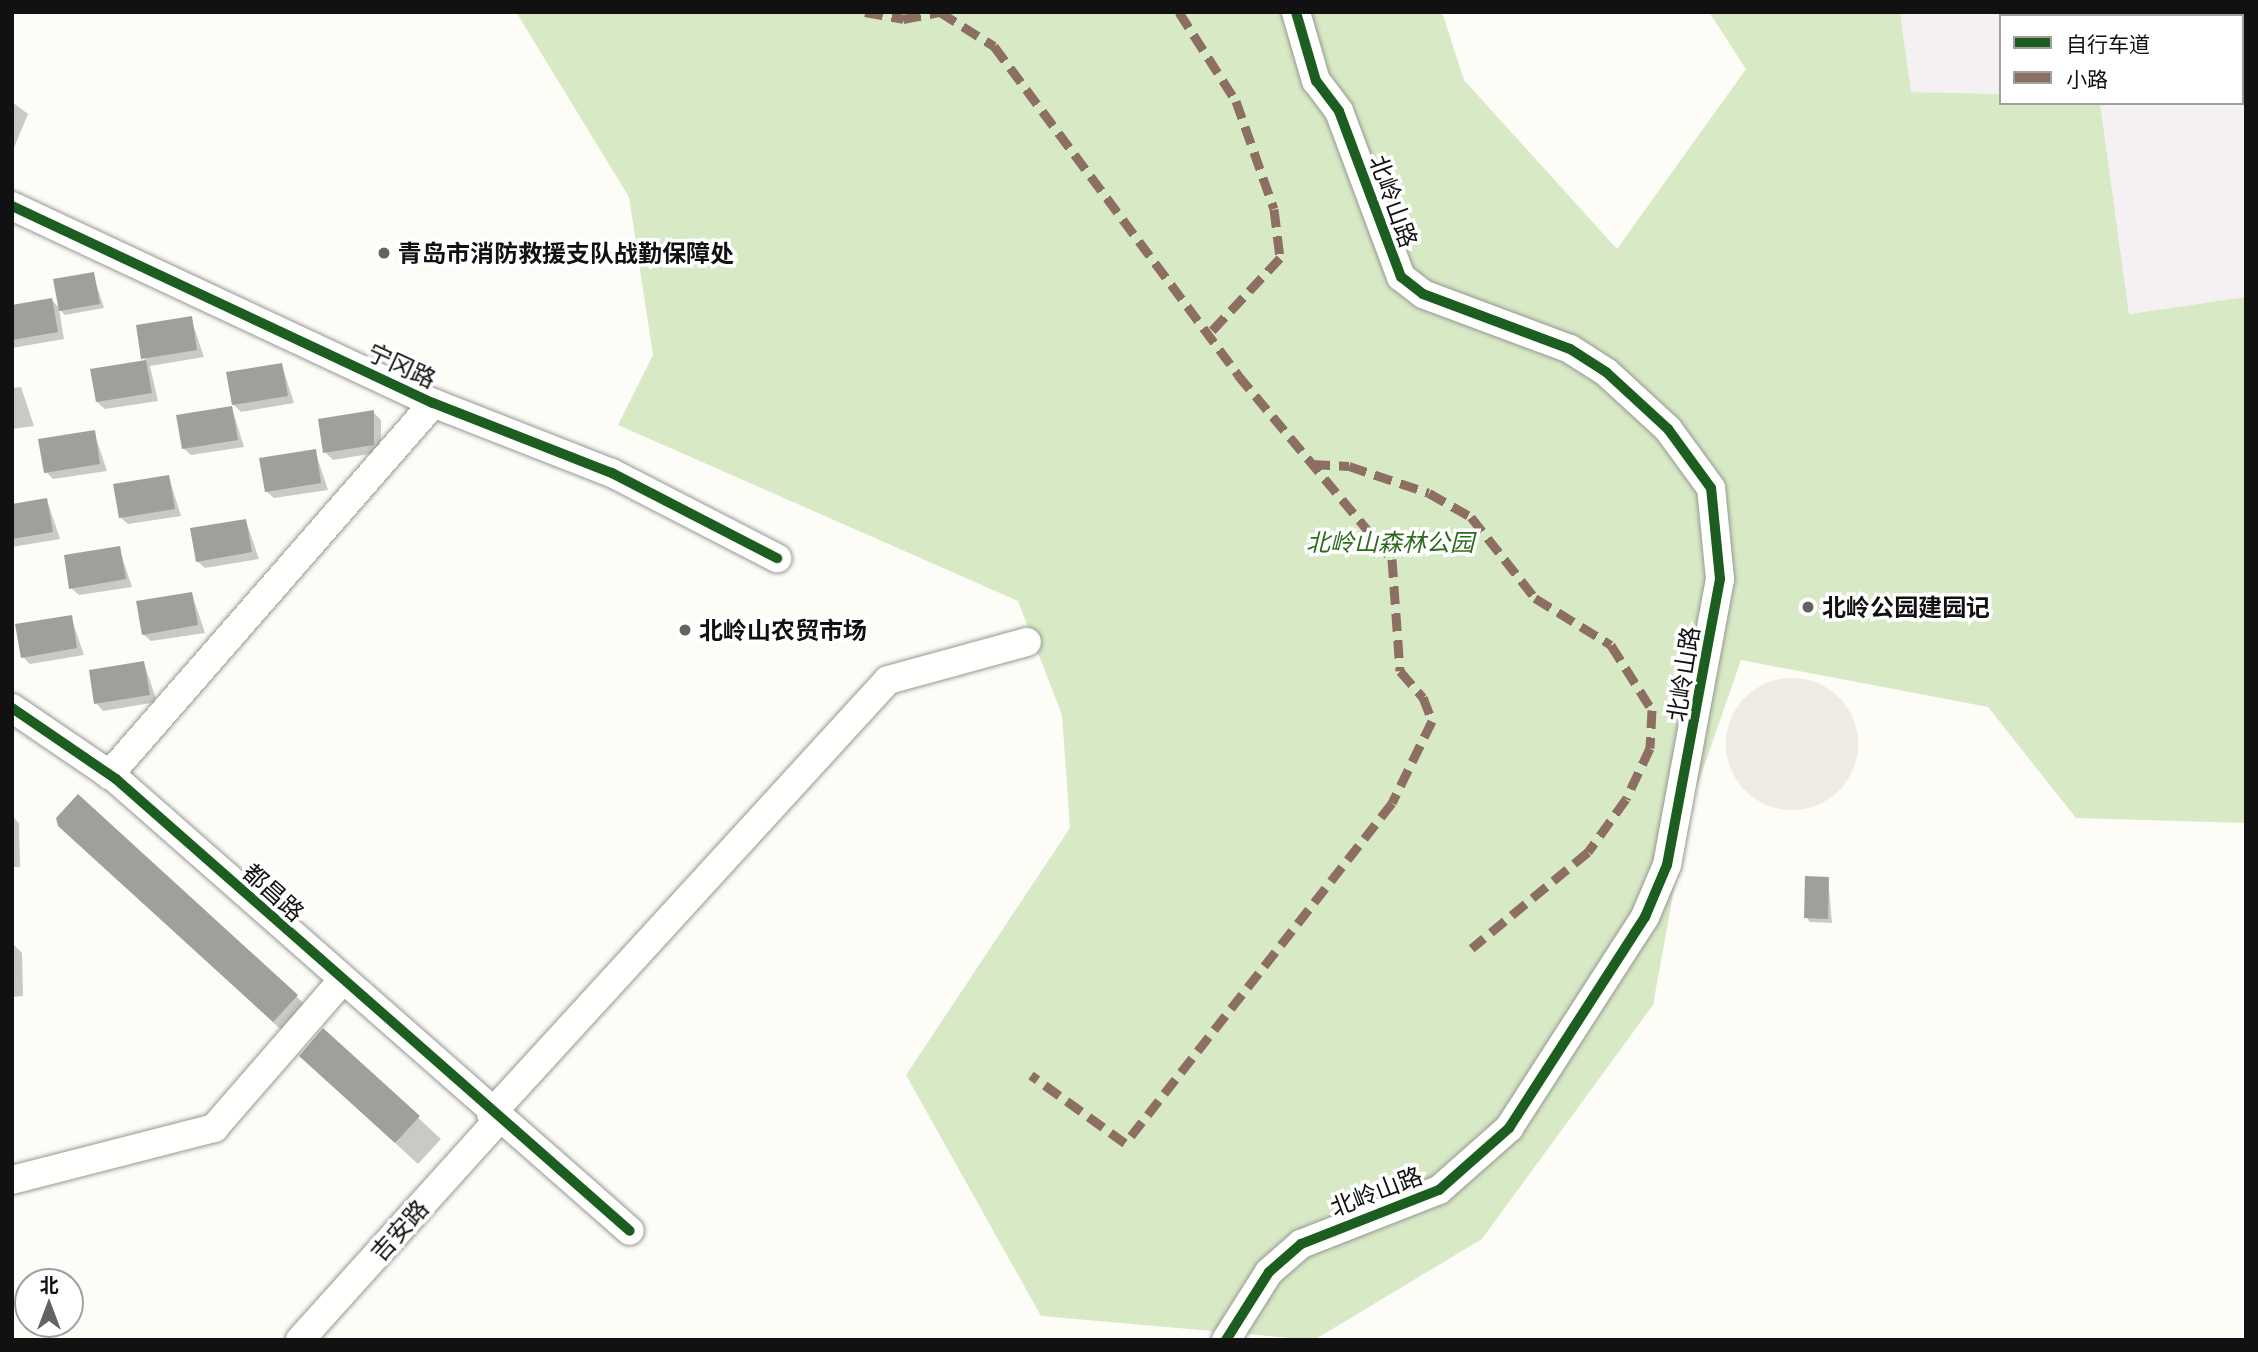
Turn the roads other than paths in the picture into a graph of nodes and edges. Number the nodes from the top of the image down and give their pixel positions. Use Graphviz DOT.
graph roads {
  1 [pos="1296,12"];
  2 [pos="12,206"];
  3 [pos="433,403"];
  4 [pos="776,558"];
  5 [pos="1027,642"];
  6 [pos="12,709"];
  7 [pos="109,775"];
  8 [pos="342,981"];
  9 [pos="494,1117"];
  10 [pos="12,1180"];
  11 [pos="630,1231"];
  12 [pos="300,1340"];
  13 [pos="1226,1340"];
  1 -- 13 [label="street, 北岭山路"];
  2 -- 3 [label="street, 宁冈路"];
  3 -- 4 [label="street, 宁冈路"];
  3 -- 7 [label="street"];
  5 -- 9 [label="street, 吉安路"];
  6 -- 7 [label="street, 都昌路"];
  7 -- 8 [label="street, 都昌路"];
  8 -- 9 [label="street, 都昌路"];
  8 -- 10 [label="street"];
  9 -- 11 [label="street, 都昌路"];
  9 -- 12 [label="street, 吉安路"];
}
